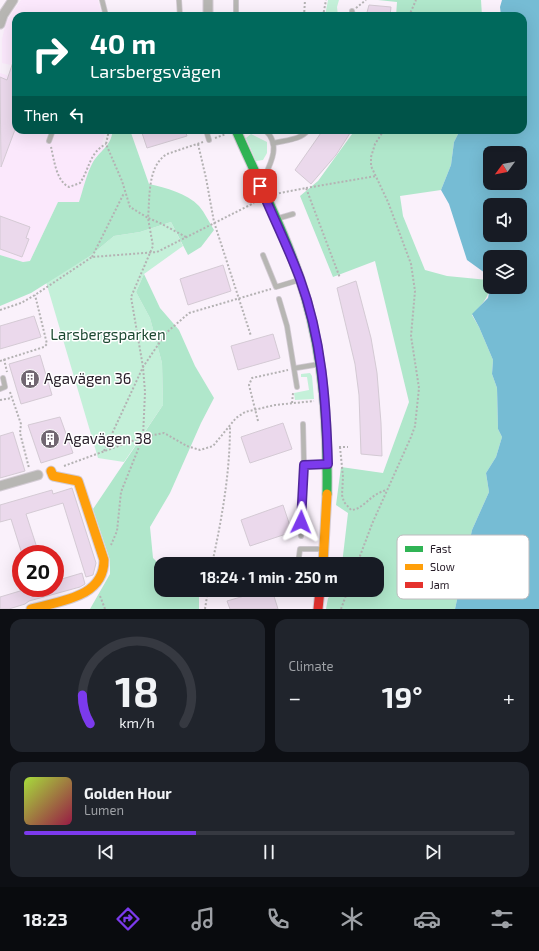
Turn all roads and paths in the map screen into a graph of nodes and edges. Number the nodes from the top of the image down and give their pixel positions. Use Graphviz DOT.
graph roads {
  1 [pos="13,0"];
  2 [pos="102,0"];
  3 [pos="179,0"];
  4 [pos="208,0"];
  5 [pos="236,0"];
  6 [pos="305,0"];
  7 [pos="326,0"];
  8 [pos="366,0"];
  9 [pos="416,0"];
  10 [pos="105,12"];
  11 [pos="180,12"];
  12 [pos="208,12"];
  13 [pos="236,12"];
  14 [pos="304,12"];
  15 [pos="324,12"];
  16 [pos="355,12"];
  17 [pos="411,12"];
  18 [pos="0,24"];
  19 [pos="52,134"];
  20 [pos="108,134"];
  21 [pos="207,134"];
  22 [pos="224,134"];
  23 [pos="234,134"];
  24 [pos="268,134"];
  25 [pos="305,134"];
  26 [pos="381,134"];
  27 [pos="209,140"];
  28 [pos="49,141"];
  29 [pos="274,143"];
  30 [pos="106,144"];
  31 [pos="198,144"];
  32 [pos="376,176"];
  33 [pos="260,186"];
  34 [pos="306,188"];
  35 [pos="124,192"];
  36 [pos="275,194"];
  37 [pos="254,203"];
  38 [pos="293,214"];
  39 [pos="148,218"];
  40 [pos="274,219"];
  41 [pos="214,222"];
  42 [pos="186,237"];
  43 [pos="151,254"];
  44 [pos="263,255"];
  45 [pos="92,256"];
  46 [pos="340,278"];
  47 [pos="300,279"];
  48 [pos="276,287"];
  49 [pos="35,295"];
  50 [pos="239,298"];
  51 [pos="279,300"];
  52 [pos="0,310"];
  53 [pos="251,336"];
  54 [pos="4,359"];
  55 [pos="0,361"];
  56 [pos="321,364"];
  57 [pos="143,367"];
  58 [pos="296,368"];
  59 [pos="3,378"];
  60 [pos="9,378"];
  61 [pos="10,386"];
  62 [pos="297,387"];
  63 [pos="0,389"];
  64 [pos="12,398"];
  65 [pos="0,400"];
  66 [pos="326,400"];
  67 [pos="292,403"];
  68 [pos="255,410"];
  69 [pos="258,421"];
  70 [pos="230,424"];
  71 [pos="303,424"];
  72 [pos="143,437"];
  73 [pos="340,447"];
  74 [pos="103,452"];
  75 [pos="328,464"];
  76 [pos="304,465"];
  77 [pos="51,471"];
  78 [pos="35,476"];
  79 [pos="0,486"];
  80 [pos="387,490"];
  81 [pos="301,536"];
  82 [pos="111,546"];
  83 [pos="324,549"];
  84 [pos="213,557"];
  85 [pos="299,557"];
  86 [pos="323,557"];
  87 [pos="360,557"];
  88 [pos="207,597"];
  89 [pos="319,597"];
  90 [pos="345,597"];
  91 [pos="31,609"];
  92 [pos="205,609"];
  93 [pos="318,609"];
  94 [pos="341,609"];
  1 -- 18 [label="street"];
  2 -- 10 [label="lane"];
  3 -- 11 [label="lane"];
  4 -- 12 [label="street"];
  5 -- 13 [label="lane"];
  6 -- 14 [label="path"];
  7 -- 15 [label="path"];
  8 -- 16 [label="path"];
  9 -- 17 [label="path"];
  19 -- 28 [label="lane"];
  20 -- 30 [label="path"];
  21 -- 27 [label="lane"];
  22 -- 27 [label="path"];
  23 -- 33 [label="street"];
  24 -- 29 [label="lane"];
  25 -- 29 [label="lane"];
  26 -- 32 [label="path"];
  27 -- 31 [label="path"];
  28 -- 30 [label="path"];
  29 -- 33 [label="lane"];
  30 -- 35 [label="path"];
  31 -- 39 [label="path"];
  31 -- 41 [label="path"];
  32 -- 34 [label="path"];
  32 -- 80 [label="path"];
  33 -- 40 [label="street"];
  34 -- 36 [label="path"];
  34 -- 46 [label="path"];
  35 -- 39 [label="path"];
  35 -- 45 [label="path"];
  37 -- 41 [label="path"];
  38 -- 40 [label="lane"];
  39 -- 42 [label="path"];
  39 -- 43 [label="path"];
  40 -- 47 [label="street"];
  41 -- 42 [label="path"];
  41 -- 50 [label="path"];
  42 -- 43 [label="path"];
  43 -- 45 [label="path"];
  43 -- 57 [label="path"];
  44 -- 48 [label="lane"];
  45 -- 49 [label="path"];
  47 -- 48 [label="lane"];
  47 -- 56 [label="street"];
  48 -- 50 [label="path"];
  49 -- 52 [label="path"];
  49 -- 54 [label="path"];
  50 -- 53 [label="path"];
  50 -- 57 [label="path"];
  51 -- 58 [label="lane"];
  54 -- 55 [label="path"];
  54 -- 60 [label="path"];
  56 -- 58 [label="lane"];
  56 -- 66 [label="street"];
  57 -- 72 [label="path"];
  57 -- 74 [label="path"];
  58 -- 62 [label="lane"];
  58 -- 68 [label="path"];
  59 -- 63 [label="lane"];
  61 -- 64 [label="path"];
  62 -- 67 [label="path"];
  64 -- 65 [label="path"];
  64 -- 78 [label="path"];
  66 -- 67 [label="path"];
  66 -- 75 [label="street"];
  67 -- 68 [label="path"];
  68 -- 69 [label="path"];
  68 -- 70 [label="path"];
  70 -- 72 [label="path"];
  70 -- 84 [label="path"];
  71 -- 76 [label="lane"];
  72 -- 74 [label="path"];
  72 -- 82 [label="path"];
  73 -- 80 [label="path"];
  74 -- 77 [label="path"];
  75 -- 76 [label="lane"];
  75 -- 83 [label="street"];
  76 -- 81 [label="lane"];
  77 -- 91 [label="street"];
  78 -- 79 [label="street"];
  80 -- 87 [label="path"];
  83 -- 85 [label="lane"];
  83 -- 86 [label="street"];
  88 -- 92 [label="path"];
  89 -- 93 [label="street"];
  90 -- 94 [label="path"];
}
